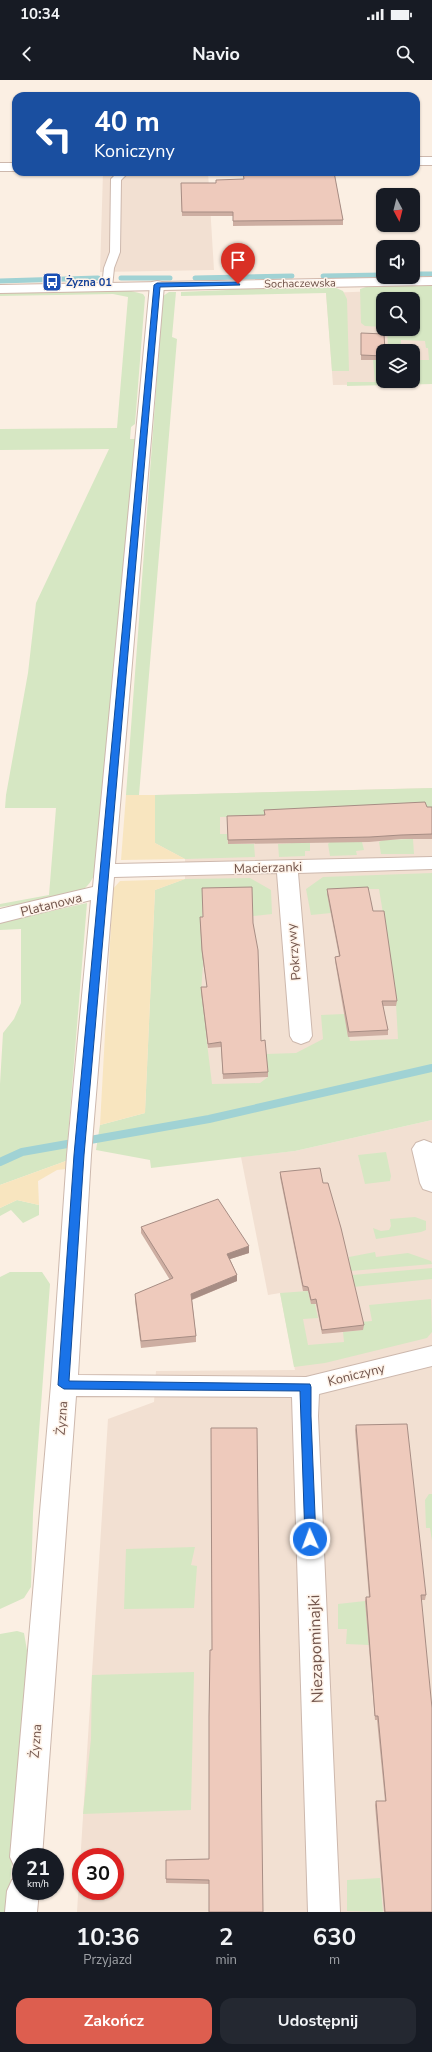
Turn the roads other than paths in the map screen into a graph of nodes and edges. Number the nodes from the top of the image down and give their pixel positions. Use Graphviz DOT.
graph roads {
  1 [pos="420,161"];
  2 [pos="432,161"];
  3 [pos="0,167"];
  4 [pos="12,167"];
  5 [pos="119,176"];
  6 [pos="432,281"];
  7 [pos="157,285"];
  8 [pos="107,287"];
  9 [pos="0,288"];
  10 [pos="432,863"];
  11 [pos="287,867"];
  12 [pos="103,881"];
  13 [pos="0,916"];
  14 [pos="301,1036"];
  15 [pos="424,1149"];
  16 [pos="432,1183"];
  17 [pos="432,1356"];
  18 [pos="64,1385"];
  19 [pos="306,1387"];
  20 [pos="27,1848"];
  21 [pos="22,1900"];
  22 [pos="21,1912"];
  23 [pos="324,1912"];
  1 -- 2 [label="street"];
  3 -- 4 [label="street"];
  5 -- 8 [label="lane"];
  6 -- 7 [label="street, Sochaczewska"];
  7 -- 8 [label="street, Sochaczewska"];
  7 -- 12 [label="street, Żyzna"];
  8 -- 9 [label="street, Sochaczewska"];
  10 -- 11 [label="street, Macierzanki"];
  11 -- 12 [label="street, Macierzanki"];
  11 -- 14 [label="street, Pokrzywy"];
  12 -- 13 [label="street, Platanowa"];
  12 -- 18 [label="street, Żyzna"];
  15 -- 16 [label="street"];
  17 -- 19 [label="street, Koniczyny"];
  18 -- 19 [label="street, Koniczyny"];
  18 -- 20 [label="street, Żyzna"];
  19 -- 23 [label="street, Niezapominajki"];
  21 -- 22 [label="street"];
}
